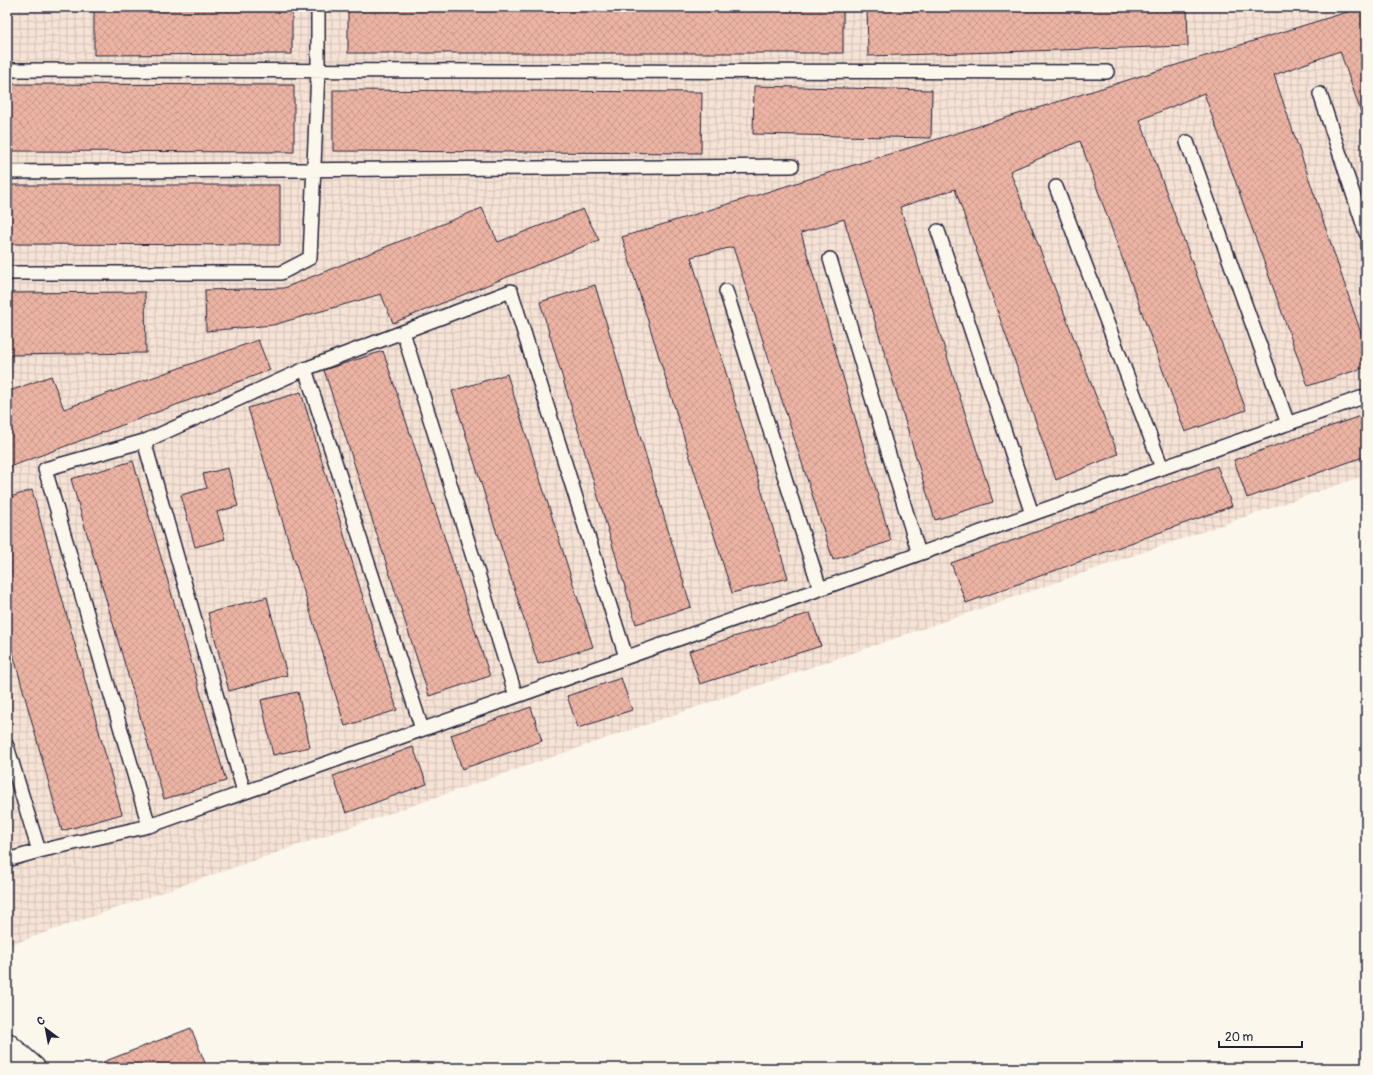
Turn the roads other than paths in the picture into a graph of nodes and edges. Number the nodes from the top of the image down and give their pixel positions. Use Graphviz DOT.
graph roads {
  1 [pos="318,7"];
  2 [pos="7,70"];
  3 [pos="318,71"];
  4 [pos="1107,72"];
  5 [pos="1320,94"];
  6 [pos="1187,142"];
  7 [pos="792,166"];
  8 [pos="313,170"];
  9 [pos="7,172"];
  10 [pos="1056,187"];
  11 [pos="938,231"];
  12 [pos="1366,233"];
  13 [pos="830,258"];
  14 [pos="7,273"];
  15 [pos="726,291"];
  16 [pos="403,332"];
  17 [pos="305,369"];
  18 [pos="1366,396"];
  19 [pos="1288,424"];
  20 [pos="142,442"];
  21 [pos="1162,468"];
  22 [pos="1032,514"];
  23 [pos="919,554"];
  24 [pos="820,589"];
  25 [pos="626,657"];
  26 [pos="516,696"];
  27 [pos="422,729"];
  28 [pos="7,746"];
  29 [pos="244,792"];
  30 [pos="149,826"];
  31 [pos="39,851"];
  32 [pos="7,860"];
  33 [pos="7,1044"];
  34 [pos="34,1068"];
  1 -- 3 [label="lane"];
  2 -- 3 [label="lane"];
  3 -- 4 [label="lane"];
  3 -- 8 [label="lane"];
  5 -- 12 [label="lane"];
  6 -- 19 [label="lane"];
  7 -- 8 [label="lane"];
  8 -- 9 [label="lane"];
  8 -- 14 [label="lane"];
  10 -- 21 [label="lane"];
  11 -- 22 [label="lane"];
  13 -- 23 [label="lane"];
  15 -- 24 [label="lane"];
  16 -- 17 [label="lane"];
  16 -- 25 [label="lane"];
  16 -- 26 [label="lane"];
  17 -- 20 [label="lane"];
  17 -- 27 [label="lane"];
  18 -- 19 [label="lane"];
  19 -- 21 [label="lane"];
  20 -- 29 [label="lane"];
  20 -- 30 [label="lane"];
  21 -- 22 [label="lane"];
  22 -- 23 [label="lane"];
  23 -- 24 [label="lane"];
  24 -- 25 [label="lane"];
  25 -- 26 [label="lane"];
  26 -- 27 [label="lane"];
  27 -- 29 [label="lane"];
  28 -- 31 [label="lane"];
  29 -- 30 [label="lane"];
  30 -- 31 [label="lane"];
  31 -- 32 [label="lane"];
  33 -- 34 [label="street"];
}
